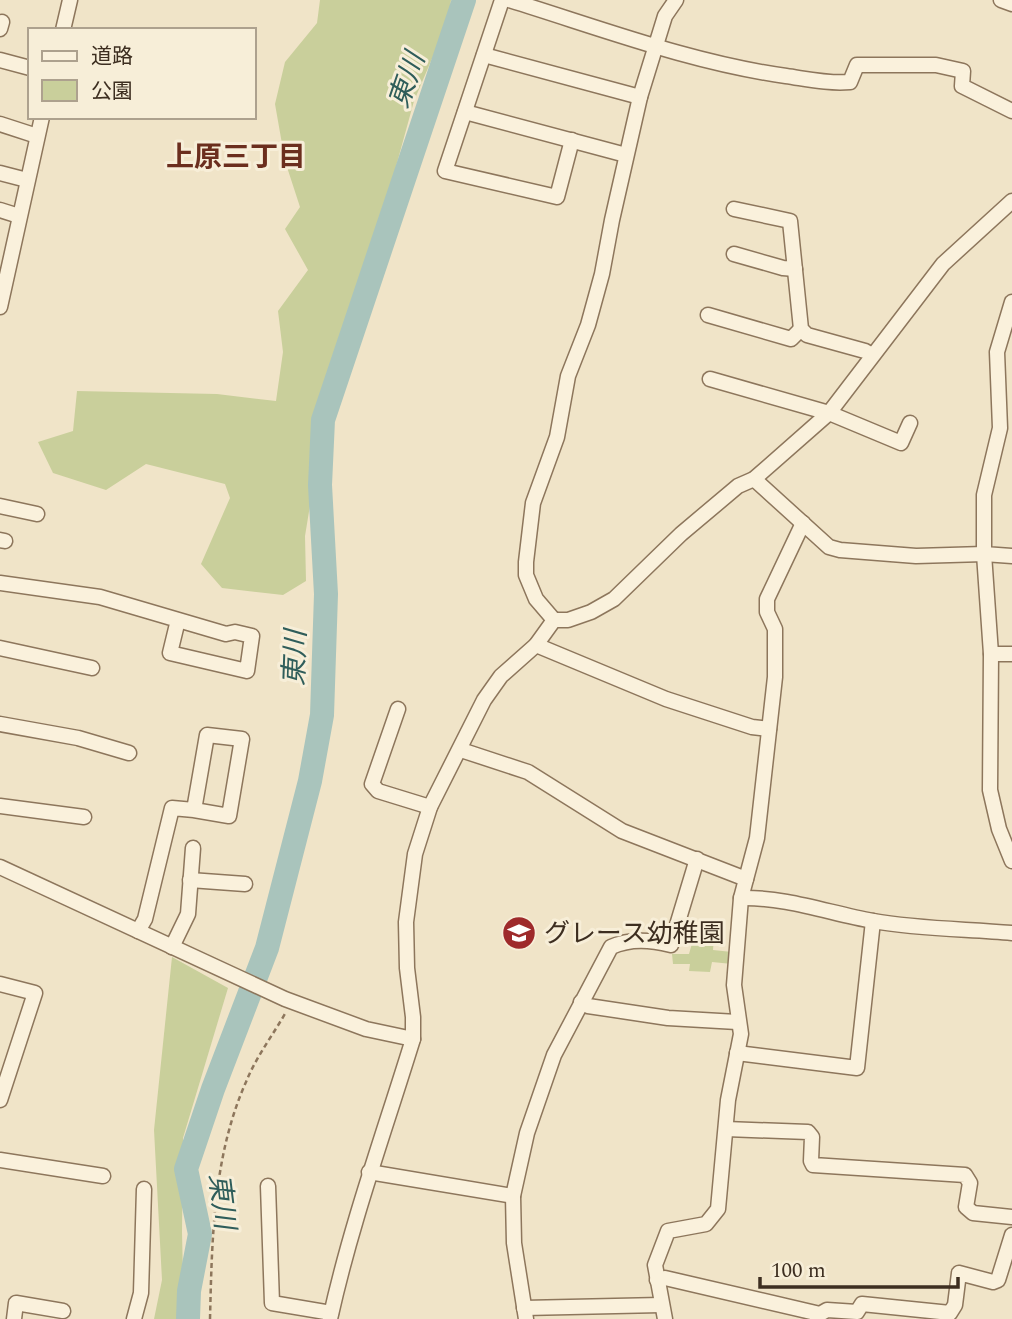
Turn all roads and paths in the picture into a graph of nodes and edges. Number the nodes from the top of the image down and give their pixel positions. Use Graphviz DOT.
graph roads {
  1 [pos="70,0"];
  2 [pos="502,0"];
  3 [pos="509,0"];
  4 [pos="676,0"];
  5 [pos="1001,0"];
  6 [pos="1012,4"];
  7 [pos="63,28"];
  8 [pos="655,45"];
  9 [pos="484,55"];
  10 [pos="0,60"];
  11 [pos="28,67"];
  12 [pos="640,97"];
  13 [pos="1012,111"];
  14 [pos="465,113"];
  15 [pos="41,119"];
  16 [pos="0,124"];
  17 [pos="37,135"];
  18 [pos="572,140"];
  19 [pos="626,155"];
  20 [pos="0,173"];
  21 [pos="27,180"];
  22 [pos="1012,201"];
  23 [pos="734,209"];
  24 [pos="0,210"];
  25 [pos="19,216"];
  26 [pos="6,247"];
  27 [pos="734,254"];
  28 [pos="795,268"];
  29 [pos="1012,302"];
  30 [pos="0,307"];
  31 [pos="708,315"];
  32 [pos="800,329"];
  33 [pos="872,355"];
  34 [pos="710,379"];
  35 [pos="829,413"];
  36 [pos="910,423"];
  37 [pos="754,479"];
  38 [pos="0,506"];
  39 [pos="37,514"];
  40 [pos="803,523"];
  41 [pos="984,554"];
  42 [pos="1012,556"];
  43 [pos="0,583"];
  44 [pos="178,620"];
  45 [pos="554,620"];
  46 [pos="536,645"];
  47 [pos="0,648"];
  48 [pos="991,654"];
  49 [pos="1012,654"];
  50 [pos="92,668"];
  51 [pos="398,709"];
  52 [pos="0,724"];
  53 [pos="769,729"];
  54 [pos="461,750"];
  55 [pos="129,753"];
  56 [pos="0,806"];
  57 [pos="430,807"];
  58 [pos="194,810"];
  59 [pos="84,817"];
  60 [pos="1006,827"];
  61 [pos="193,848"];
  62 [pos="697,859"];
  63 [pos="1012,861"];
  64 [pos="0,867"];
  65 [pos="746,879"];
  66 [pos="190,880"];
  67 [pos="245,884"];
  68 [pos="741,898"];
  69 [pos="873,921"];
  70 [pos="138,931"];
  71 [pos="1012,933"];
  72 [pos="172,947"];
  73 [pos="1,986"];
  74 [pos="289,1000"];
  75 [pos="581,1002"];
  76 [pos="737,1022"];
  77 [pos="412,1039"];
  78 [pos="737,1053"];
  79 [pos="0,1098"];
  80 [pos="726,1129"];
  81 [pos="0,1160"];
  82 [pos="369,1172"];
  83 [pos="103,1176"];
  84 [pos="268,1186"];
  85 [pos="144,1189"];
  86 [pos="513,1196"];
  87 [pos="1012,1217"];
  88 [pos="1012,1236"];
  89 [pos="657,1280"];
  90 [pos="63,1311"];
  91 [pos="663,1312"];
  92 [pos="525,1313"];
  93 [pos="330,1316"];
  94 [pos="14,1319"];
  95 [pos="134,1319"];
  96 [pos="211,1319"];
  1 -- 7 [label="street"];
  2 -- 9 [label="street"];
  3 -- 8 [label="street"];
  4 -- 8 [label="street"];
  5 -- 6 [label="street"];
  8 -- 12 [label="street"];
  8 -- 13 [label="street"];
  9 -- 12 [label="street"];
  9 -- 14 [label="street"];
  10 -- 11 [label="street"];
  12 -- 19 [label="street"];
  14 -- 18 [label="street"];
  14 -- 18 [label="street"];
  15 -- 17 [label="street"];
  16 -- 17 [label="street"];
  17 -- 21 [label="street"];
  18 -- 19 [label="street"];
  19 -- 45 [label="street"];
  20 -- 21 [label="street"];
  21 -- 25 [label="street"];
  22 -- 33 [label="street"];
  23 -- 28 [label="street"];
  24 -- 25 [label="street"];
  25 -- 26 [label="street"];
  26 -- 30 [label="street"];
  27 -- 28 [label="street"];
  28 -- 32 [label="street"];
  29 -- 41 [label="street"];
  31 -- 32 [label="street"];
  32 -- 33 [label="street"];
  33 -- 35 [label="street"];
  34 -- 35 [label="street"];
  35 -- 36 [label="street"];
  35 -- 37 [label="street"];
  37 -- 40 [label="street"];
  37 -- 45 [label="street"];
  38 -- 39 [label="street"];
  40 -- 41 [label="street"];
  40 -- 53 [label="street"];
  41 -- 42 [label="street"];
  41 -- 48 [label="street"];
  43 -- 44 [label="street"];
  44 -- 44 [label="street"];
  45 -- 46 [label="street"];
  46 -- 53 [label="street"];
  46 -- 54 [label="street"];
  47 -- 50 [label="street"];
  48 -- 49 [label="street"];
  48 -- 60 [label="street"];
  51 -- 57 [label="street"];
  52 -- 55 [label="street"];
  53 -- 65 [label="street"];
  54 -- 57 [label="street"];
  54 -- 62 [label="street"];
  56 -- 59 [label="street"];
  57 -- 77 [label="street"];
  58 -- 58 [label="street"];
  58 -- 70 [label="street"];
  60 -- 63 [label="street"];
  61 -- 66 [label="street"];
  62 -- 65 [label="street"];
  62 -- 75 [label="street"];
  64 -- 70 [label="street"];
  65 -- 68 [label="street"];
  66 -- 67 [label="street"];
  66 -- 72 [label="street"];
  68 -- 69 [label="street"];
  68 -- 76 [label="street"];
  69 -- 71 [label="street"];
  69 -- 78 [label="street"];
  70 -- 72 [label="street"];
  72 -- 74 [label="street"];
  73 -- 79 [label="street"];
  74 -- 77 [label="street"];
  74 -- 96 [label="path"];
  75 -- 76 [label="street"];
  75 -- 86 [label="street"];
  76 -- 78 [label="street"];
  77 -- 82 [label="street"];
  78 -- 80 [label="street"];
  80 -- 87 [label="street"];
  80 -- 89 [label="street"];
  81 -- 83 [label="street"];
  82 -- 86 [label="street"];
  82 -- 93 [label="street"];
  84 -- 93 [label="street"];
  85 -- 95 [label="street"];
  86 -- 92 [label="street"];
  88 -- 89 [label="street"];
  89 -- 91 [label="street"];
  90 -- 94 [label="street"];
  91 -- 92 [label="street"];
}
